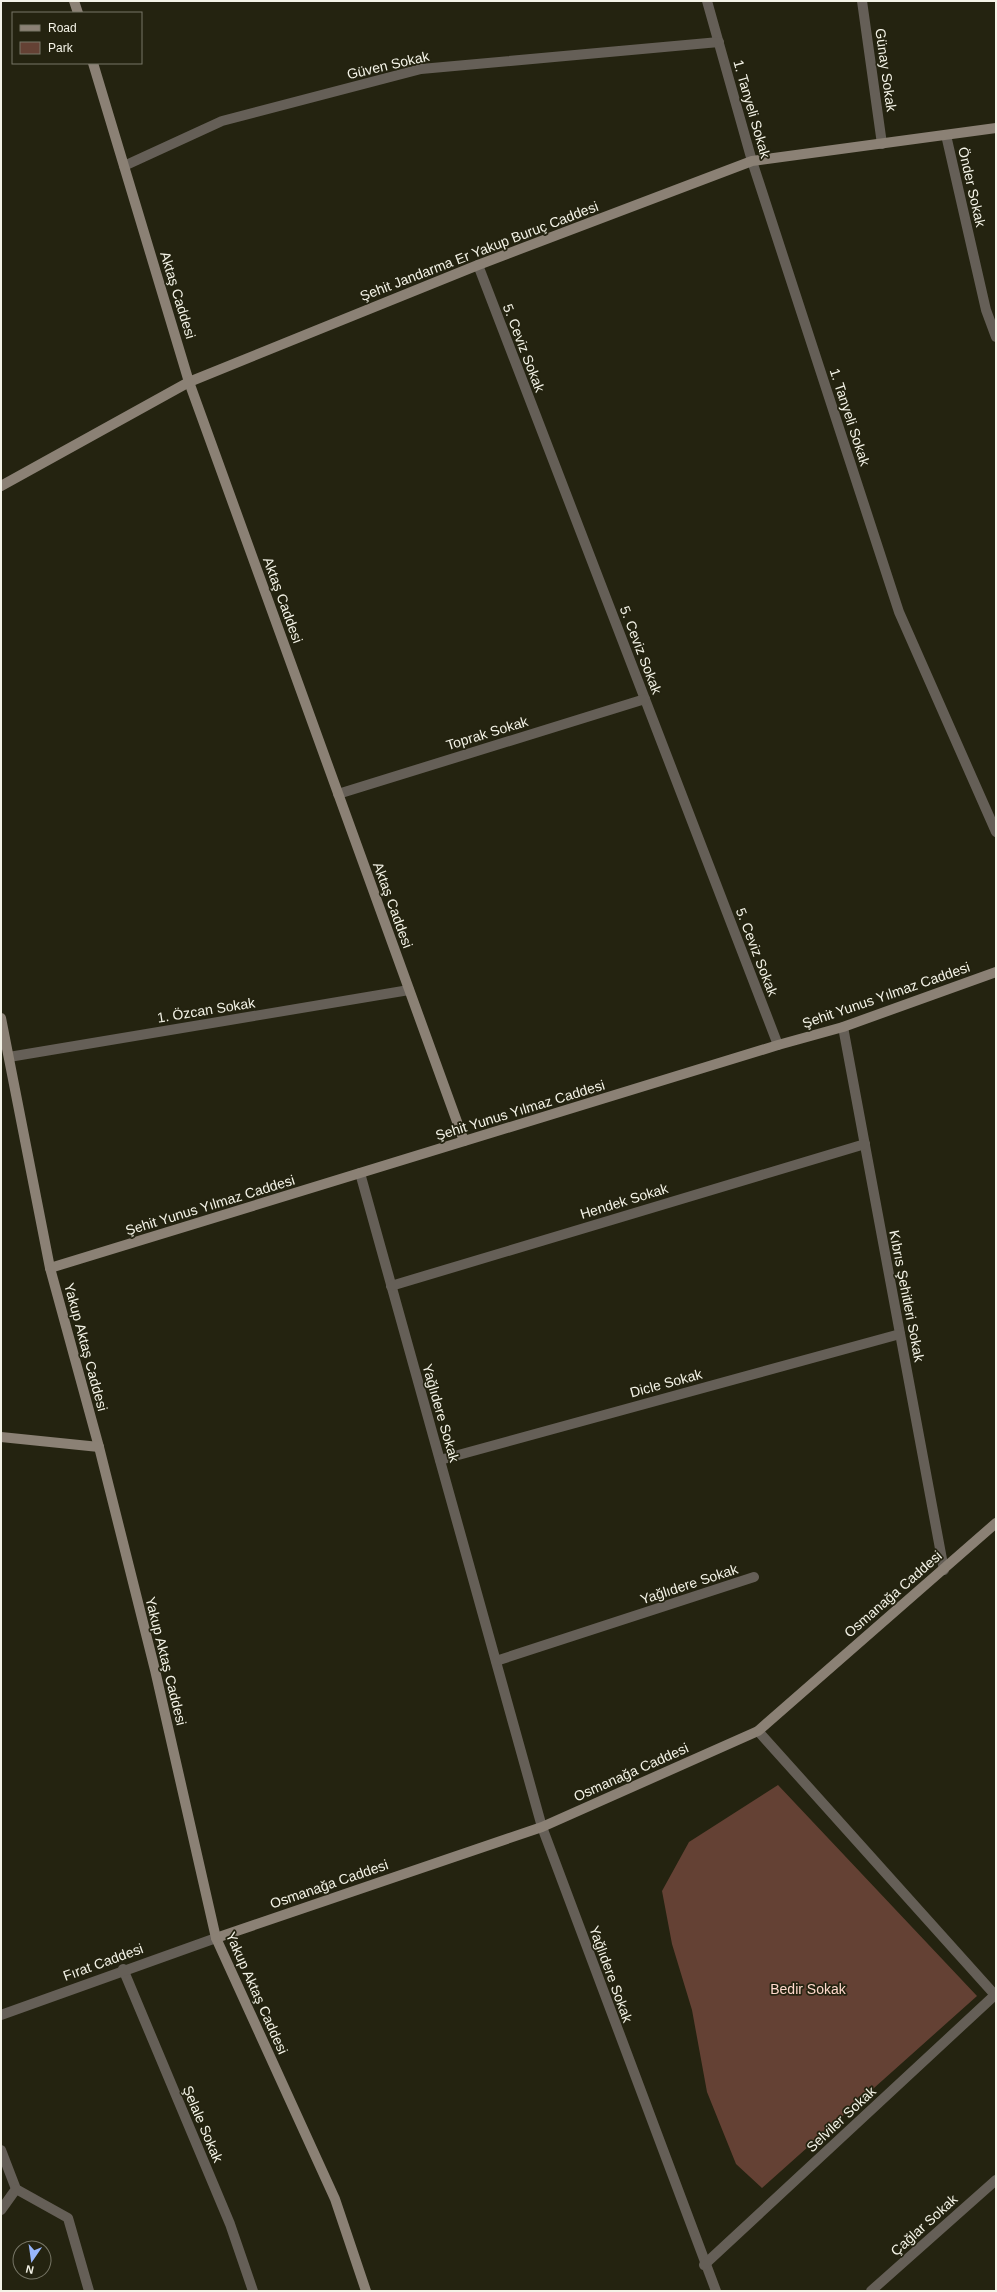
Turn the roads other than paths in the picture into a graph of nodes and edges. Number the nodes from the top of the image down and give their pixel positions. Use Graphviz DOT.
graph roads {
  1 [pos="74,1"];
  2 [pos="707,1"];
  3 [pos="862,1"];
  4 [pos="78,12"];
  5 [pos="719,42"];
  6 [pos="93,64"];
  7 [pos="996,128"];
  8 [pos="946,135"];
  9 [pos="882,144"];
  10 [pos="752,161"];
  11 [pos="124,166"];
  12 [pos="478,265"];
  13 [pos="996,337"];
  14 [pos="189,382"];
  15 [pos="1,486"];
  16 [pos="645,698"];
  17 [pos="338,794"];
  18 [pos="996,832"];
  19 [pos="996,972"];
  20 [pos="409,990"];
  21 [pos="1,1018"];
  22 [pos="843,1027"];
  23 [pos="778,1045"];
  24 [pos="9,1057"];
  25 [pos="464,1142"];
  26 [pos="865,1144"];
  27 [pos="360,1173"];
  28 [pos="50,1268"];
  29 [pos="391,1286"];
  30 [pos="900,1334"];
  31 [pos="1,1437"];
  32 [pos="98,1447"];
  33 [pos="440,1460"];
  34 [pos="996,1523"];
  35 [pos="944,1570"];
  36 [pos="754,1577"];
  37 [pos="496,1661"];
  38 [pos="758,1731"];
  39 [pos="542,1827"];
  40 [pos="216,1938"];
  41 [pos="123,1970"];
  42 [pos="996,1994"];
  43 [pos="1,2015"];
  44 [pos="1,2150"];
  45 [pos="996,2180"];
  46 [pos="16,2189"];
  47 [pos="1,2210"];
  48 [pos="704,2265"];
  49 [pos="89,2291"];
  50 [pos="253,2291"];
  51 [pos="366,2291"];
  52 [pos="716,2291"];
  53 [pos="871,2291"];
  1 -- 4 [label="street"];
  2 -- 5 [label="street, 1. Tanyeli Sokak"];
  3 -- 9 [label="street, Günay Sokak"];
  5 -- 10 [label="street, 1. Tanyeli Sokak"];
  5 -- 11 [label="street, Güven Sokak"];
  6 -- 11 [label="street, Aktaş Caddesi"];
  7 -- 8 [label="street, Şehit Jandarma Er Yakup Buruç Caddesi"];
  8 -- 9 [label="street, Şehit Jandarma Er Yakup Buruç Caddesi"];
  8 -- 13 [label="street, Önder Sokak"];
  9 -- 10 [label="street, Şehit Jandarma Er Yakup Buruç Caddesi"];
  10 -- 12 [label="street, Şehit Jandarma Er Yakup Buruç Caddesi"];
  10 -- 18 [label="street, 1. Tanyeli Sokak"];
  11 -- 14 [label="street, Aktaş Caddesi"];
  12 -- 14 [label="street, Şehit Jandarma Er Yakup Buruç Caddesi"];
  12 -- 16 [label="street, 5. Ceviz Sokak"];
  14 -- 15 [label="street, Şehit Jandarma Er Yakup Buruç Caddesi"];
  14 -- 17 [label="street, Aktaş Caddesi"];
  16 -- 17 [label="street, Toprak Sokak"];
  16 -- 23 [label="street, 5. Ceviz Sokak"];
  17 -- 20 [label="street, Aktaş Caddesi"];
  19 -- 22 [label="street, Şehit Yunus Yılmaz Caddesi"];
  20 -- 24 [label="street, 1. Özcan Sokak"];
  20 -- 25 [label="street, Aktaş Caddesi"];
  21 -- 24 [label="street, Yakup Aktaş Caddesi"];
  22 -- 23 [label="street, Şehit Yunus Yılmaz Caddesi"];
  22 -- 26 [label="street, Kıbrıs Şehitleri Sokak"];
  23 -- 25 [label="street, Şehit Yunus Yılmaz Caddesi"];
  24 -- 28 [label="street, Yakup Aktaş Caddesi"];
  25 -- 27 [label="street, Şehit Yunus Yılmaz Caddesi"];
  26 -- 29 [label="street, Hendek Sokak"];
  26 -- 30 [label="street, Kıbrıs Şehitleri Sokak"];
  27 -- 28 [label="street, Şehit Yunus Yılmaz Caddesi"];
  27 -- 29 [label="street, Yağlıdere Sokak"];
  28 -- 32 [label="street, Yakup Aktaş Caddesi"];
  29 -- 33 [label="street, Yağlıdere Sokak"];
  30 -- 33 [label="street, Dicle Sokak"];
  30 -- 35 [label="street, Kıbrıs Şehitleri Sokak"];
  31 -- 32 [label="street"];
  32 -- 40 [label="street, Yakup Aktaş Caddesi"];
  33 -- 37 [label="street, Yağlıdere Sokak"];
  34 -- 35 [label="street, Osmanağa Caddesi"];
  35 -- 38 [label="street, Osmanağa Caddesi"];
  36 -- 37 [label="street, Yağlıdere Sokak"];
  37 -- 39 [label="street, Yağlıdere Sokak"];
  38 -- 39 [label="street, Osmanağa Caddesi"];
  38 -- 42 [label="street"];
  39 -- 40 [label="street, Osmanağa Caddesi"];
  39 -- 48 [label="street, Yağlıdere Sokak"];
  40 -- 41 [label="street, Fırat Caddesi"];
  40 -- 51 [label="street, Yakup Aktaş Caddesi"];
  41 -- 43 [label="street, Fırat Caddesi"];
  41 -- 50 [label="street, Şelale Sokak"];
  42 -- 48 [label="street, Selviler Sokak"];
  44 -- 46 [label="street"];
  45 -- 53 [label="street, Çağlar Sokak"];
  46 -- 47 [label="street"];
  46 -- 49 [label="street"];
  48 -- 52 [label="street, Yağlıdere Sokak"];
}
